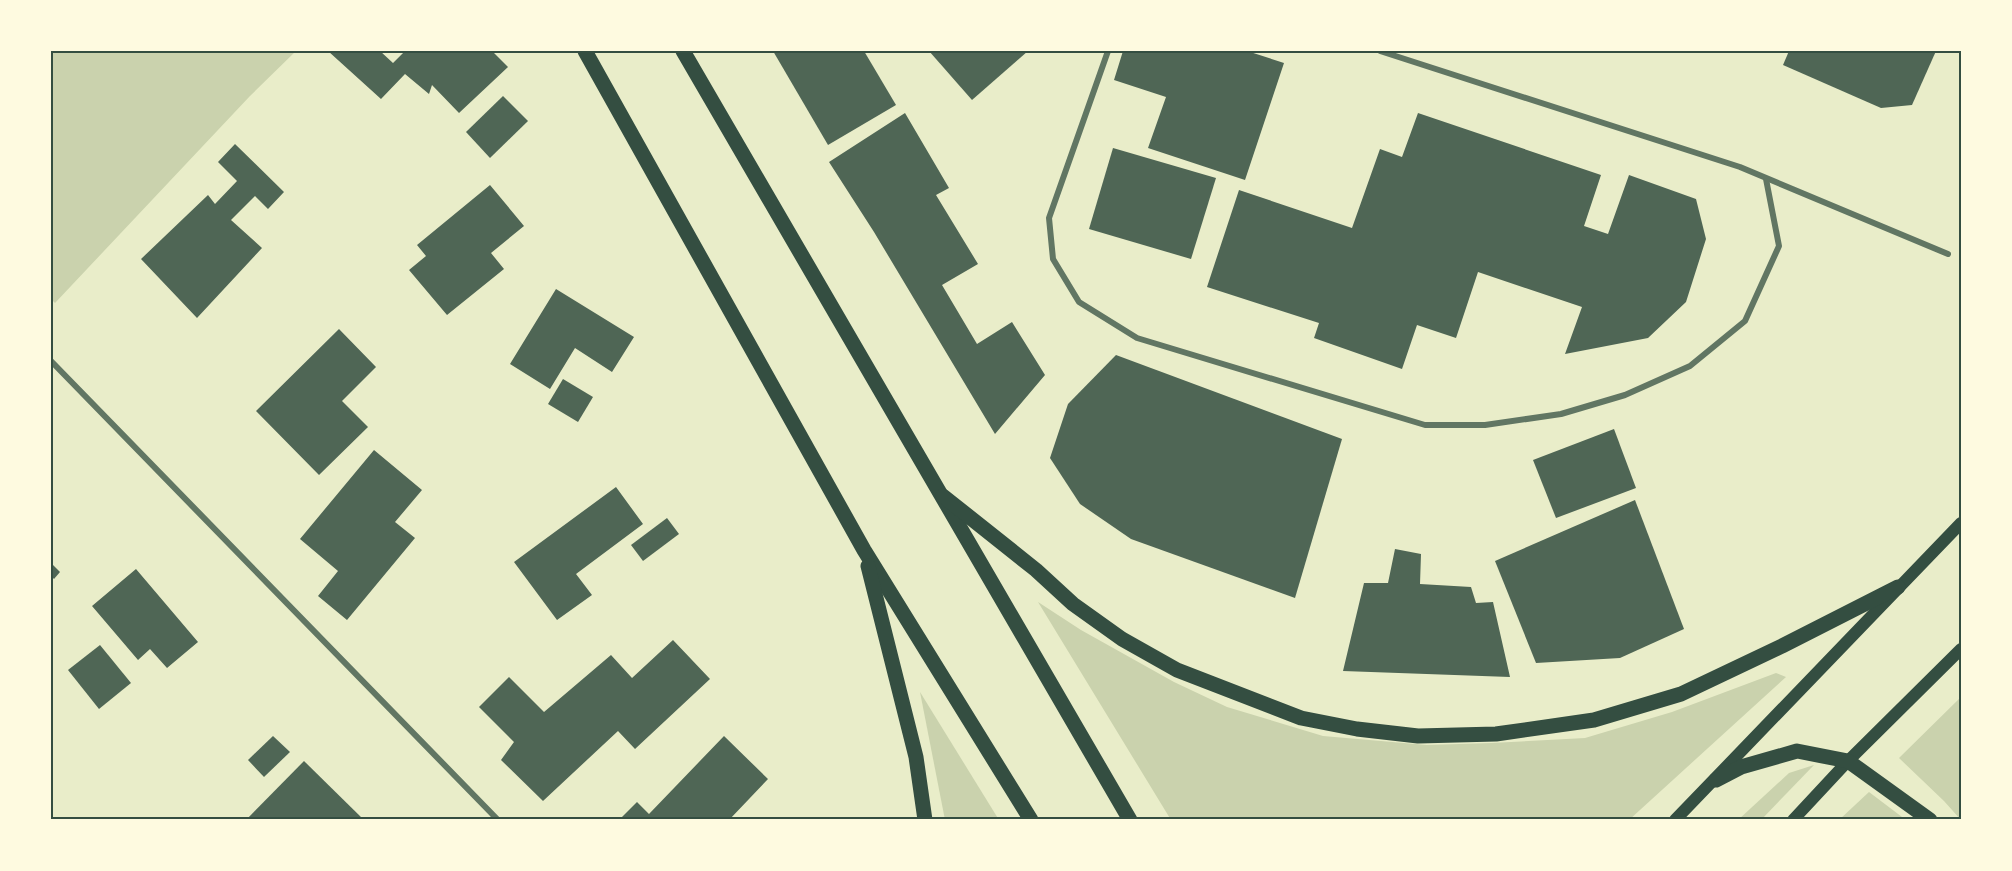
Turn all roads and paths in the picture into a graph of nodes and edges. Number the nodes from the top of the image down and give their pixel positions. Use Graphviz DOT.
graph roads {
  1 [pos="585,51"];
  2 [pos="683,51"];
  3 [pos="1108,51"];
  4 [pos="1380,51"];
  5 [pos="1766,179"];
  6 [pos="1948,254"];
  7 [pos="51,361"];
  8 [pos="943,496"];
  9 [pos="1961,523"];
  10 [pos="864,550"];
  11 [pos="1898,587"];
  12 [pos="1961,649"];
  13 [pos="1848,761"];
  14 [pos="1716,780"];
  15 [pos="495,819"];
  16 [pos="925,820"];
  17 [pos="1031,820"];
  18 [pos="1130,820"];
  19 [pos="1675,820"];
  20 [pos="1793,820"];
  21 [pos="1930,820"];
  1 -- 10 [label="main road"];
  2 -- 8 [label="main road"];
  3 -- 5 [label="street"];
  4 -- 5 [label="street"];
  5 -- 6 [label="street"];
  7 -- 15 [label="street"];
  8 -- 11 [label="main road"];
  8 -- 18 [label="main road"];
  9 -- 11 [label="main road"];
  10 -- 16 [label="main road"];
  10 -- 17 [label="main road"];
  11 -- 14 [label="main road"];
  12 -- 13 [label="main road"];
  13 -- 14 [label="main road"];
  13 -- 20 [label="main road"];
  13 -- 21 [label="main road"];
  14 -- 19 [label="main road"];
}
